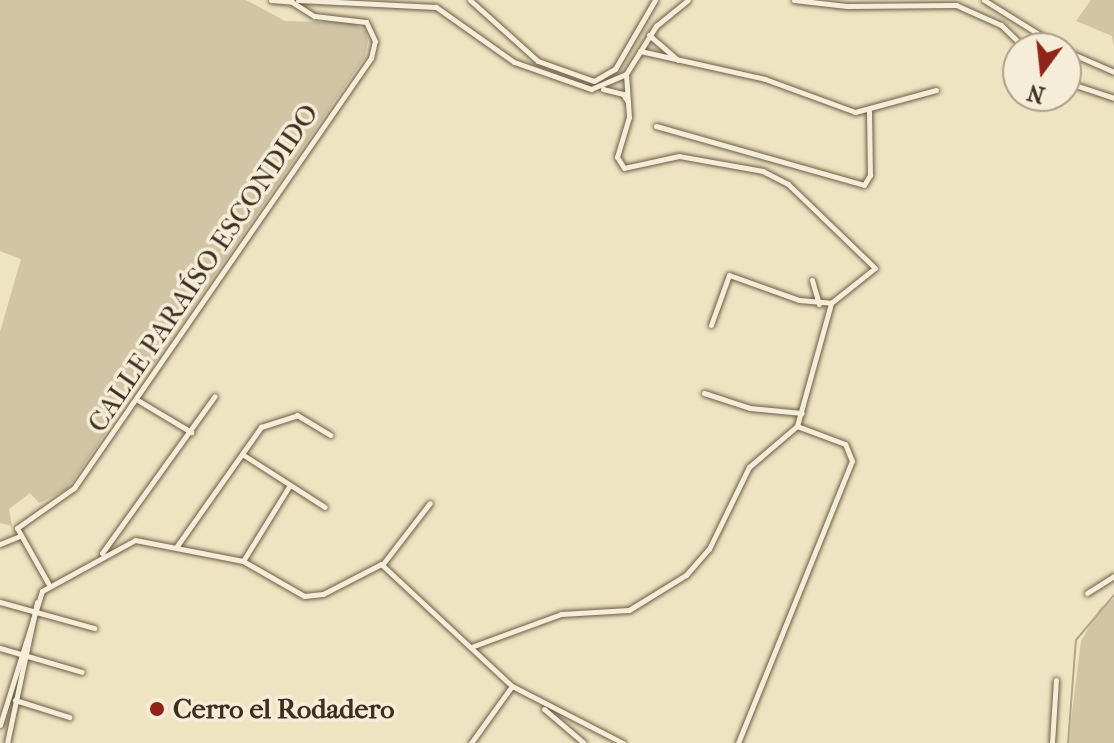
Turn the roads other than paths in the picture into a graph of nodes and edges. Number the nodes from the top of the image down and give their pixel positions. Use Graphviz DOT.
graph roads {
  1 [pos="271,0"];
  2 [pos="470,0"];
  3 [pos="655,0"];
  4 [pos="688,0"];
  5 [pos="794,0"];
  6 [pos="984,0"];
  7 [pos="295,1"];
  8 [pos="1008,32"];
  9 [pos="1035,32"];
  10 [pos="649,35"];
  11 [pos="640,51"];
  12 [pos="1082,58"];
  13 [pos="682,62"];
  14 [pos="1114,72"];
  15 [pos="626,74"];
  16 [pos="1082,87"];
  17 [pos="599,89"];
  18 [pos="936,90"];
  19 [pos="1114,98"];
  20 [pos="630,107"];
  21 [pos="869,111"];
  22 [pos="656,126"];
  23 [pos="812,280"];
  24 [pos="831,303"];
  25 [pos="819,304"];
  26 [pos="711,325"];
  27 [pos="704,393"];
  28 [pos="215,396"];
  29 [pos="139,401"];
  30 [pos="802,413"];
  31 [pos="797,426"];
  32 [pos="191,432"];
  33 [pos="330,435"];
  34 [pos="242,454"];
  35 [pos="290,485"];
  36 [pos="430,503"];
  37 [pos="325,507"];
  38 [pos="20,536"];
  39 [pos="0,544"];
  40 [pos="177,546"];
  41 [pos="102,554"];
  42 [pos="243,561"];
  43 [pos="382,565"];
  44 [pos="1114,576"];
  45 [pos="48,583"];
  46 [pos="1087,593"];
  47 [pos="0,602"];
  48 [pos="37,602"];
  49 [pos="31,611"];
  50 [pos="39,613"];
  51 [pos="94,628"];
  52 [pos="471,647"];
  53 [pos="0,648"];
  54 [pos="19,654"];
  55 [pos="27,656"];
  56 [pos="82,672"];
  57 [pos="1056,680"];
  58 [pos="512,686"];
  59 [pos="3,697"];
  60 [pos="15,700"];
  61 [pos="537,704"];
  62 [pos="69,717"];
  63 [pos="0,725"];
  64 [pos="589,729"];
  65 [pos="7,743"];
  66 [pos="471,743"];
  67 [pos="583,743"];
  68 [pos="623,743"];
  69 [pos="738,743"];
  70 [pos="1052,743"];
  1 -- 7 [label="street"];
  2 -- 3 [label="street"];
  4 -- 10 [label="street"];
  5 -- 8 [label="street"];
  6 -- 9 [label="street"];
  7 -- 17 [label="street"];
  7 -- 29 [label="street, CALLE PARAÍSO ESCONDIDO"];
  10 -- 11 [label="street"];
  10 -- 13 [label="street"];
  11 -- 13 [label="street"];
  11 -- 15 [label="street"];
  12 -- 14 [label="street"];
  13 -- 21 [label="street"];
  15 -- 17 [label="street"];
  15 -- 20 [label="street"];
  16 -- 19 [label="street"];
  17 -- 20 [label="street"];
  18 -- 21 [label="street"];
  20 -- 24 [label="street"];
  21 -- 22 [label="street"];
  23 -- 25 [label="street"];
  24 -- 25 [label="street"];
  24 -- 30 [label="street"];
  25 -- 26 [label="street"];
  27 -- 30 [label="street"];
  28 -- 32 [label="street"];
  29 -- 32 [label="street"];
  29 -- 38 [label="street, CALLE PARAÍSO ESCONDIDO"];
  30 -- 31 [label="street"];
  31 -- 52 [label="street"];
  31 -- 69 [label="street"];
  32 -- 41 [label="street"];
  33 -- 34 [label="street"];
  34 -- 35 [label="street"];
  34 -- 40 [label="street"];
  35 -- 37 [label="street"];
  35 -- 42 [label="street"];
  36 -- 43 [label="street"];
  38 -- 39 [label="street"];
  38 -- 45 [label="street"];
  40 -- 41 [label="street"];
  40 -- 42 [label="street"];
  41 -- 45 [label="street"];
  42 -- 43 [label="street"];
  43 -- 52 [label="street"];
  44 -- 46 [label="street"];
  45 -- 48 [label="street"];
  47 -- 49 [label="street"];
  48 -- 49 [label="street"];
  48 -- 50 [label="street"];
  49 -- 50 [label="street"];
  49 -- 54 [label="street"];
  50 -- 51 [label="street"];
  50 -- 55 [label="street"];
  52 -- 58 [label="street"];
  53 -- 54 [label="street"];
  54 -- 55 [label="street"];
  54 -- 59 [label="street"];
  55 -- 56 [label="street"];
  55 -- 60 [label="street"];
  57 -- 70 [label="street"];
  58 -- 61 [label="street"];
  58 -- 66 [label="street"];
  59 -- 63 [label="street"];
  60 -- 62 [label="street"];
  60 -- 65 [label="street"];
  61 -- 64 [label="street"];
  61 -- 67 [label="street"];
  64 -- 67 [label="street"];
  64 -- 68 [label="street"];
}
